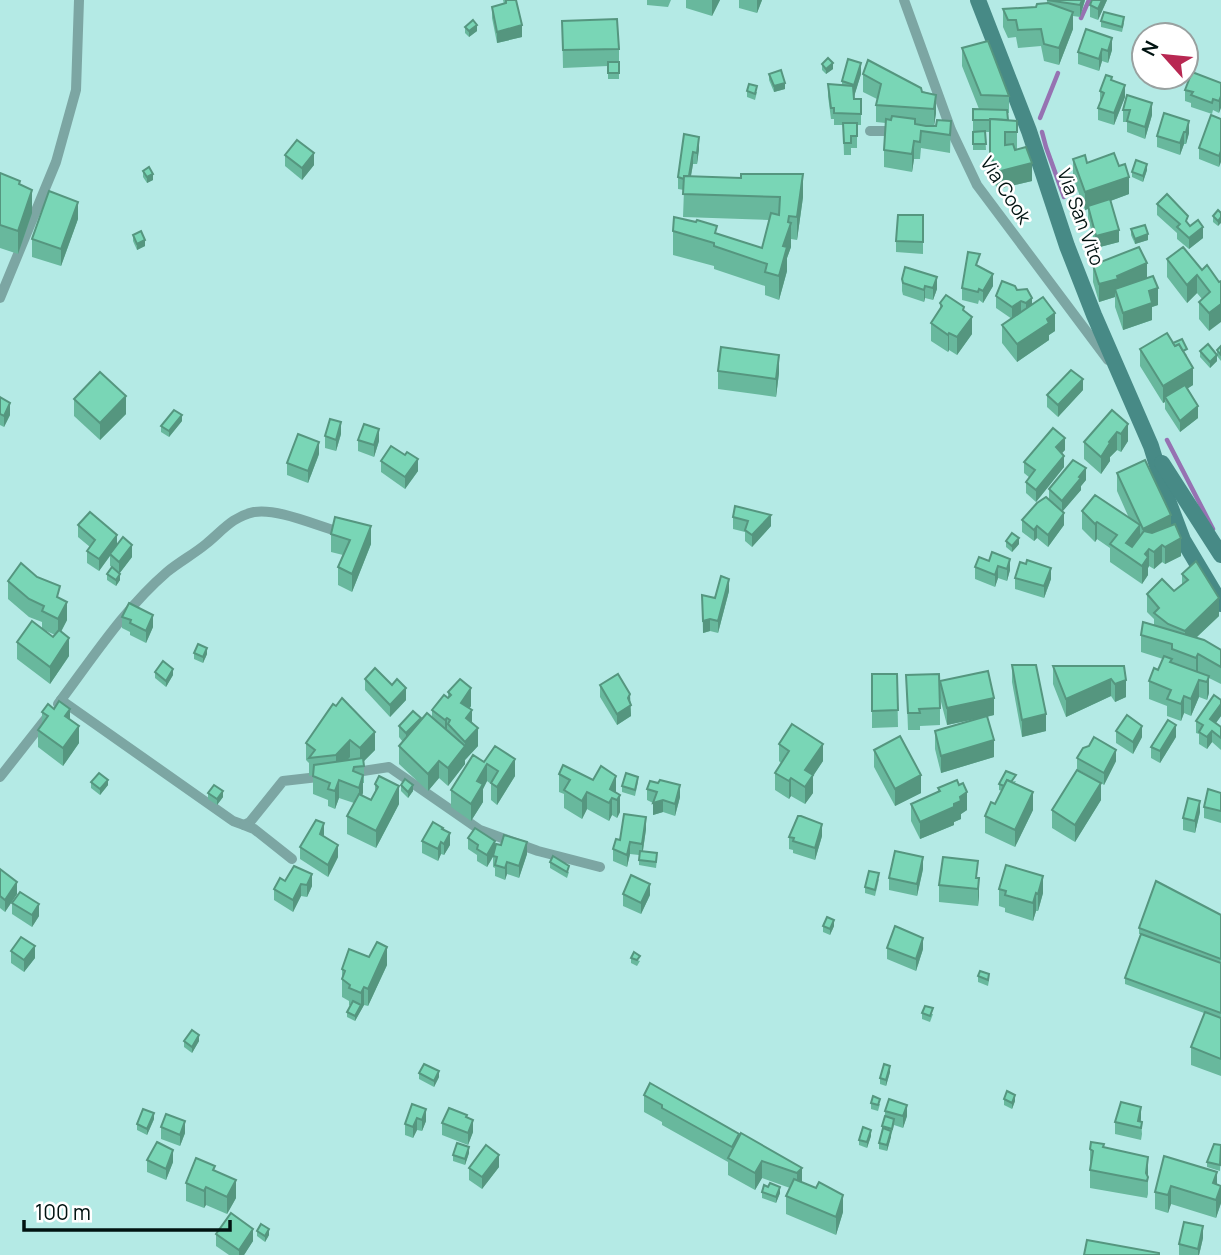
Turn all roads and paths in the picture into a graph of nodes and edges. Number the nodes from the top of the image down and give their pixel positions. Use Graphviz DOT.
graph roads {
  1 [pos="79,0"];
  2 [pos="904,0"];
  3 [pos="978,0"];
  4 [pos="870,131"];
  5 [pos="907,132"];
  6 [pos="0,299"];
  7 [pos="1120,376"];
  8 [pos="1151,446"];
  9 [pos="337,531"];
  10 [pos="1221,555"];
  11 [pos="1221,604"];
  12 [pos="61,700"];
  13 [pos="0,777"];
  14 [pos="244,825"];
  15 [pos="292,859"];
  16 [pos="600,867"];
  1 -- 6 [label="street"];
  2 -- 7 [label="street, Via Cook"];
  3 -- 7 [label="street, Via San Vito"];
  4 -- 5 [label="street"];
  7 -- 8 [label="street, Via San Vito"];
  8 -- 10 [label="street, Via San Vito"];
  8 -- 11 [label="street, Via San Vito"];
  9 -- 12 [label="street"];
  12 -- 13 [label="street"];
  12 -- 14 [label="street"];
  14 -- 15 [label="street"];
  14 -- 16 [label="street"];
}
